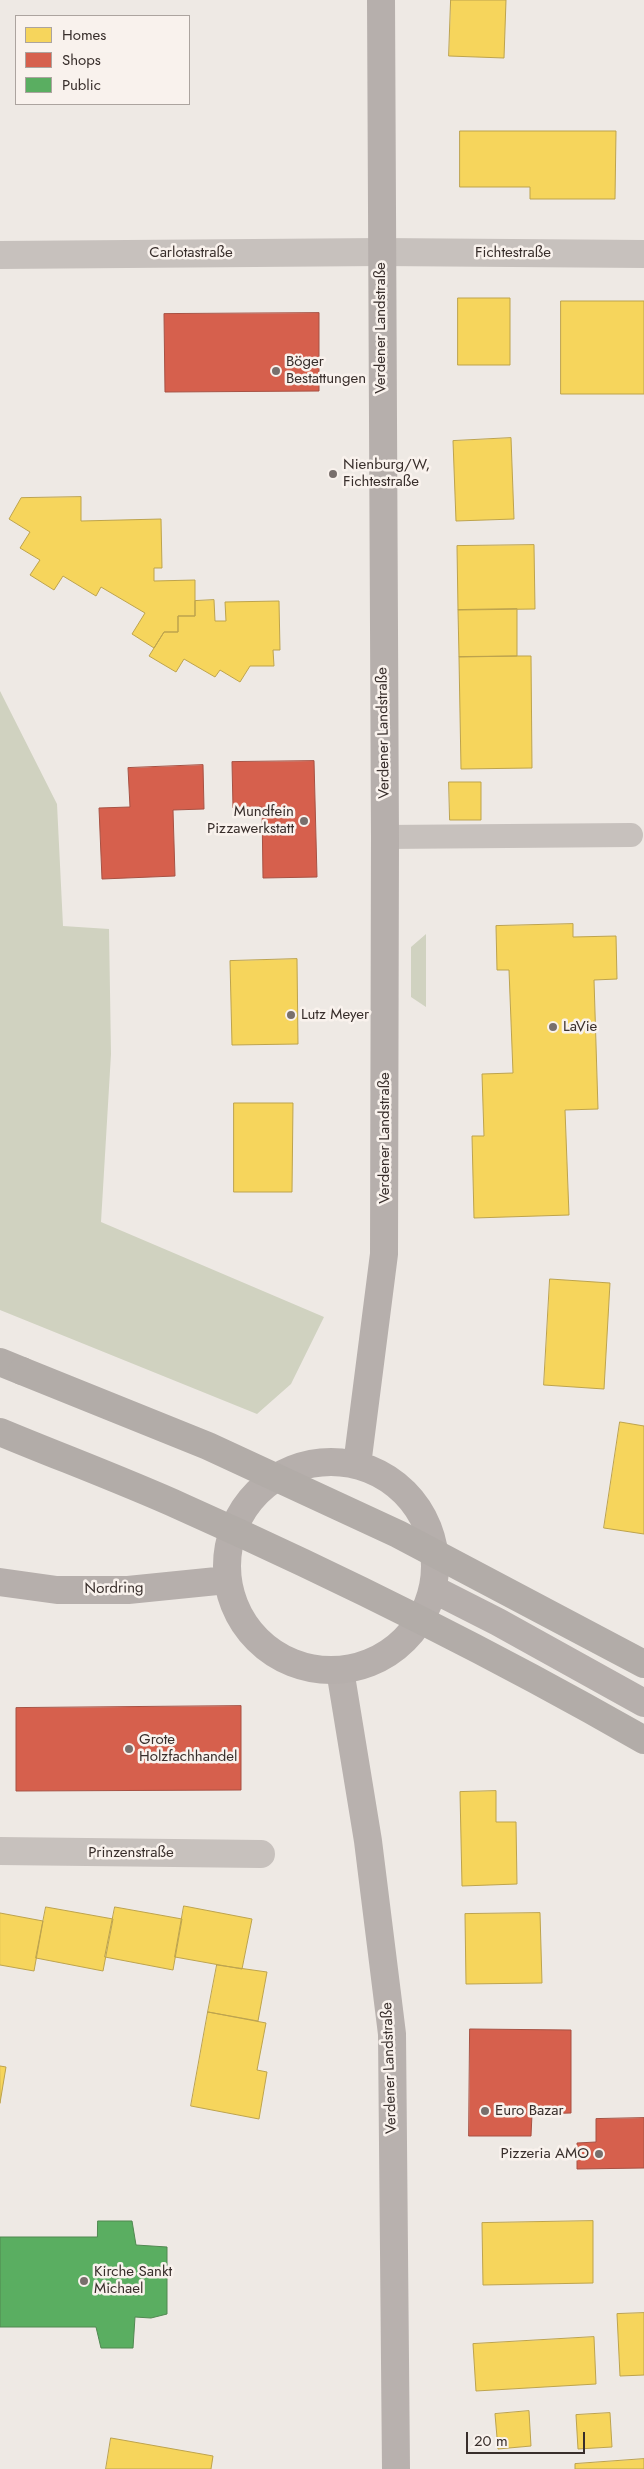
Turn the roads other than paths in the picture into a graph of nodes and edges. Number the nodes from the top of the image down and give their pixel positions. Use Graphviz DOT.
graph roads {
  1 [pos="381,0"];
  2 [pos="381,252"];
  3 [pos="644,254"];
  4 [pos="0,255"];
  5 [pos="631,835"];
  6 [pos="385,837"];
  7 [pos="11,1367"];
  8 [pos="0,1432"];
  9 [pos="357,1465"];
  10 [pos="227,1580"];
  11 [pos="0,1582"];
  12 [pos="435,1590"];
  13 [pos="644,1664"];
  14 [pos="340,1670"];
  15 [pos="644,1703"];
  16 [pos="644,1740"];
  17 [pos="0,1852"];
  18 [pos="261,1854"];
  19 [pos="396,2469"];
  1 -- 2 [label="main road, Verdener Landstraße"];
  2 -- 3 [label="street, Fichtestraße"];
  2 -- 4 [label="street, Carlotastraße"];
  2 -- 6 [label="main road, Verdener Landstraße"];
  5 -- 6 [label="lane"];
  6 -- 9 [label="main road, Verdener Landstraße"];
  7 -- 13 [label="highway, bridge"];
  8 -- 16 [label="highway, bridge"];
  9 -- 10 [label="main road"];
  9 -- 12 [label="main road"];
  10 -- 11 [label="main road, Nordring"];
  10 -- 14 [label="main road"];
  12 -- 14 [label="main road"];
  12 -- 15 [label="main road"];
  14 -- 19 [label="main road, Verdener Landstraße"];
  17 -- 18 [label="street, Prinzenstraße"];
}
